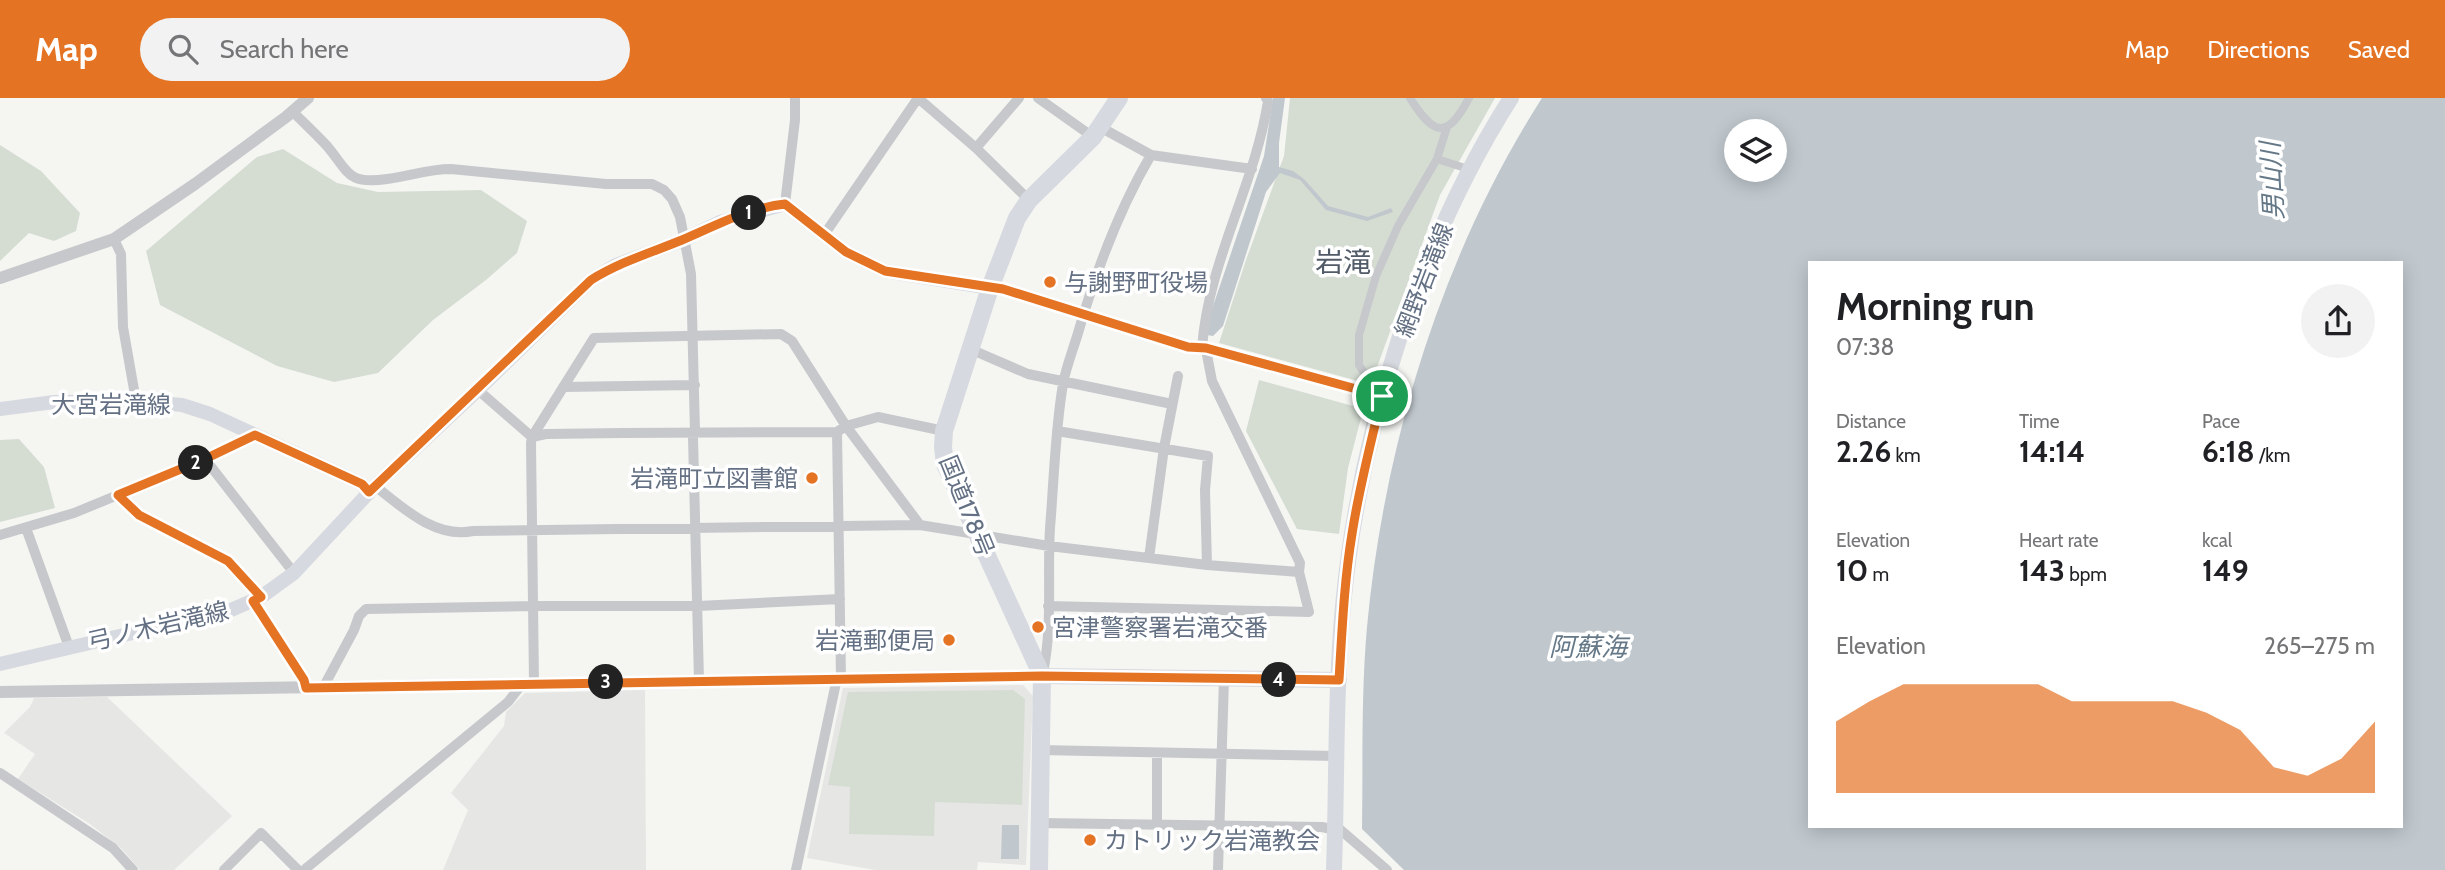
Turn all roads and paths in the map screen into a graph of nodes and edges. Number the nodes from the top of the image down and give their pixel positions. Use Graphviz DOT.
graph roads {
  1 [pos="307,98"];
  2 [pos="795,98"];
  3 [pos="918,98"];
  4 [pos="1019,98"];
  5 [pos="1038,98"];
  6 [pos="1119,98"];
  7 [pos="1266,98"];
  8 [pos="1410,98"];
  9 [pos="1469,98"];
  10 [pos="1511,98"];
  11 [pos="292,111"];
  12 [pos="1447,127"];
  13 [pos="1096,132"];
  14 [pos="976,148"];
  15 [pos="1151,155"];
  16 [pos="1437,159"];
  17 [pos="1462,167"];
  18 [pos="1252,169"];
  19 [pos="1029,200"];
  20 [pos="785,204"];
  21 [pos="824,235"];
  22 [pos="114,239"];
  23 [pos="683,240"];
  24 [pos="0,278"];
  25 [pos="989,288"];
  26 [pos="1084,313"];
  27 [pos="694,336"];
  28 [pos="1205,348"];
  29 [pos="970,349"];
  30 [pos="1178,376"];
  31 [pos="1368,379"];
  32 [pos="1063,382"];
  33 [pos="695,385"];
  34 [pos="564,387"];
  35 [pos="478,390"];
  36 [pos="1382,396"];
  37 [pos="136,401"];
  38 [pos="1172,404"];
  39 [pos="0,410"];
  40 [pos="841,429"];
  41 [pos="944,431"];
  42 [pos="1057,431"];
  43 [pos="695,432"];
  44 [pos="255,435"];
  45 [pos="532,438"];
  46 [pos="1164,449"];
  47 [pos="205,459"];
  48 [pos="372,489"];
  49 [pos="118,495"];
  50 [pos="839,525"];
  51 [pos="920,525"];
  52 [pos="696,527"];
  53 [pos="26,528"];
  54 [pos="533,531"];
  55 [pos="0,535"];
  56 [pos="976,535"];
  57 [pos="1049,547"];
  58 [pos="1149,558"];
  59 [pos="1207,565"];
  60 [pos="1299,572"];
  61 [pos="294,573"];
  62 [pos="257,599"];
  63 [pos="840,599"];
  64 [pos="533,606"];
  65 [pos="698,606"];
  66 [pos="1048,606"];
  67 [pos="69,647"];
  68 [pos="0,664"];
  69 [pos="1042,676"];
  70 [pos="839,678"];
  71 [pos="1224,679"];
  72 [pos="1339,680"];
  73 [pos="699,681"];
  74 [pos="528,683"];
  75 [pos="306,688"];
  76 [pos="323,688"];
  77 [pos="0,692"];
  78 [pos="1040,750"];
  79 [pos="1157,752"];
  80 [pos="1222,754"];
  81 [pos="1337,756"];
  82 [pos="0,773"];
  83 [pos="1040,823"];
  84 [pos="1157,825"];
  85 [pos="1220,826"];
  86 [pos="1336,828"];
  87 [pos="134,870"];
  88 [pos="224,870"];
  89 [pos="298,870"];
  90 [pos="304,870"];
  91 [pos="796,870"];
  92 [pos="1039,870"];
  93 [pos="1218,870"];
  94 [pos="1334,870"];
  95 [pos="1387,870"];
  1 -- 11 [label="street"];
  2 -- 20 [label="street"];
  3 -- 14 [label="street"];
  3 -- 21 [label="street"];
  4 -- 14 [label="street"];
  5 -- 13 [label="street"];
  6 -- 13 [label="highway, 国道178号"];
  7 -- 18 [label="street"];
  8 -- 12 [label="street"];
  9 -- 12 [label="street"];
  10 -- 36 [label="main road, 網野岩滝線"];
  11 -- 22 [label="street"];
  11 -- 23 [label="street"];
  12 -- 16 [label="street"];
  13 -- 15 [label="street"];
  13 -- 19 [label="highway, 国道178号"];
  14 -- 19 [label="street"];
  15 -- 18 [label="street"];
  15 -- 26 [label="street"];
  16 -- 17 [label="street"];
  16 -- 31 [label="street"];
  18 -- 28 [label="street"];
  19 -- 25 [label="highway, 国道178号"];
  20 -- 21 [label="main road"];
  20 -- 23 [label="main road, 弓ノ木岩滝線"];
  21 -- 25 [label="main road"];
  22 -- 24 [label="street"];
  22 -- 37 [label="street"];
  23 -- 27 [label="street"];
  23 -- 35 [label="main road, 弓ノ木岩滝線"];
  25 -- 26 [label="street"];
  25 -- 29 [label="highway, 国道178号"];
  26 -- 28 [label="street"];
  26 -- 32 [label="street"];
  27 -- 33 [label="street"];
  27 -- 34 [label="street"];
  27 -- 40 [label="street"];
  28 -- 36 [label="street"];
  28 -- 60 [label="street"];
  29 -- 32 [label="street"];
  29 -- 41 [label="highway, 国道178号"];
  30 -- 38 [label="street"];
  32 -- 38 [label="street"];
  32 -- 42 [label="street"];
  33 -- 34 [label="street"];
  33 -- 43 [label="street"];
  34 -- 45 [label="street"];
  35 -- 45 [label="street"];
  35 -- 48 [label="main road, 弓ノ木岩滝線"];
  36 -- 72 [label="main road, 網野岩滝線"];
  37 -- 39 [label="main road, 大宮岩滝線"];
  37 -- 44 [label="main road, 大宮岩滝線"];
  38 -- 46 [label="street"];
  40 -- 41 [label="street"];
  40 -- 43 [label="street"];
  40 -- 50 [label="street"];
  40 -- 51 [label="street"];
  41 -- 56 [label="highway, 国道178号"];
  42 -- 46 [label="street"];
  42 -- 57 [label="street"];
  43 -- 45 [label="street"];
  43 -- 52 [label="street"];
  44 -- 47 [label="street"];
  44 -- 48 [label="main road, 大宮岩滝線"];
  45 -- 54 [label="street"];
  46 -- 58 [label="street"];
  46 -- 59 [label="street"];
  47 -- 49 [label="street"];
  47 -- 61 [label="street"];
  48 -- 54 [label="street"];
  48 -- 61 [label="main road, 弓ノ木岩滝線"];
  49 -- 53 [label="street"];
  49 -- 62 [label="street"];
  50 -- 51 [label="street"];
  50 -- 52 [label="street"];
  50 -- 63 [label="street"];
  51 -- 56 [label="street"];
  52 -- 54 [label="street"];
  52 -- 65 [label="street"];
  53 -- 55 [label="street"];
  53 -- 67 [label="street"];
  54 -- 64 [label="street"];
  56 -- 57 [label="street"];
  56 -- 69 [label="highway, 国道178号"];
  57 -- 58 [label="street"];
  57 -- 66 [label="street"];
  58 -- 59 [label="street"];
  59 -- 60 [label="street"];
  60 -- 66 [label="street"];
  61 -- 62 [label="main road, 弓ノ木岩滝線"];
  62 -- 67 [label="main road, 弓ノ木岩滝線"];
  62 -- 75 [label="street"];
  63 -- 65 [label="street"];
  63 -- 70 [label="street"];
  64 -- 65 [label="street"];
  64 -- 74 [label="street"];
  64 -- 76 [label="street"];
  65 -- 73 [label="street"];
  66 -- 69 [label="street"];
  67 -- 68 [label="main road, 弓ノ木岩滝線"];
  69 -- 70 [label="street"];
  69 -- 71 [label="main road"];
  69 -- 78 [label="highway, 国道178号"];
  70 -- 73 [label="street"];
  70 -- 91 [label="street"];
  71 -- 72 [label="main road"];
  71 -- 80 [label="street"];
  72 -- 81 [label="main road, 網野岩滝線"];
  73 -- 74 [label="street"];
  74 -- 76 [label="street"];
  74 -- 90 [label="street"];
  75 -- 76 [label="street"];
  75 -- 77 [label="street"];
  78 -- 79 [label="street"];
  78 -- 83 [label="highway, 国道178号"];
  79 -- 80 [label="street"];
  79 -- 84 [label="street"];
  80 -- 81 [label="street"];
  80 -- 85 [label="street"];
  81 -- 86 [label="main road, 網野岩滝線"];
  82 -- 87 [label="street"];
  83 -- 84 [label="street"];
  83 -- 92 [label="highway, 国道178号"];
  84 -- 85 [label="street"];
  85 -- 86 [label="street"];
  85 -- 93 [label="street"];
  86 -- 94 [label="main road, 網野岩滝線"];
  86 -- 95 [label="street"];
  88 -- 89 [label="street"];
}
